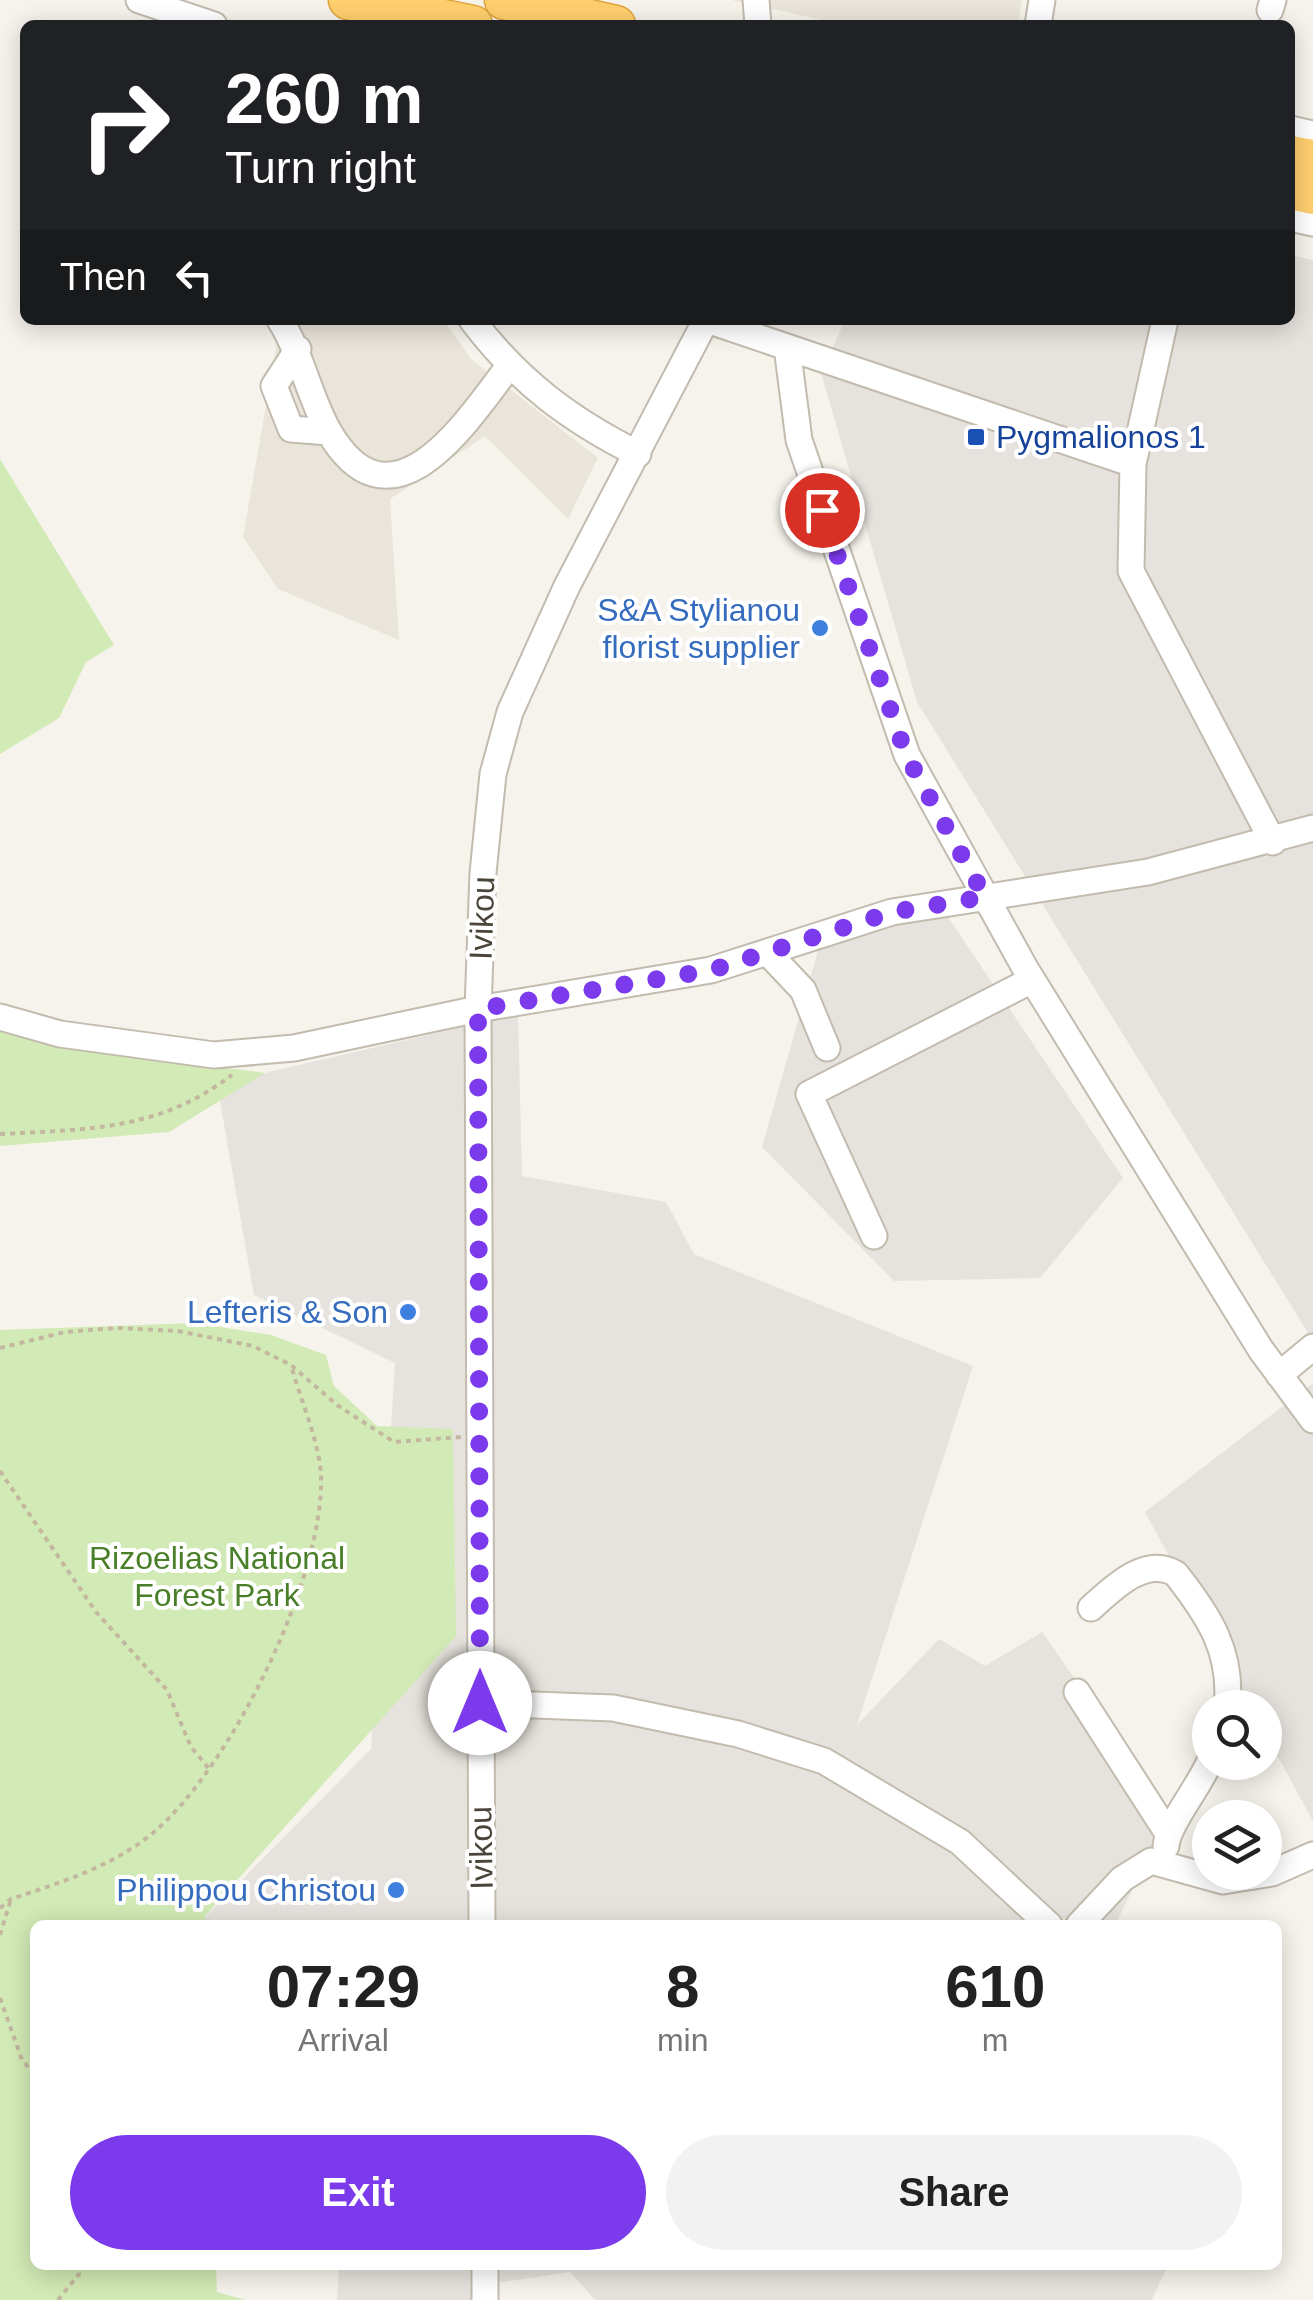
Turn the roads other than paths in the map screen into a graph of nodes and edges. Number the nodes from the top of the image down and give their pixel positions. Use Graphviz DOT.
graph roads {
  1 [pos="139,0"];
  2 [pos="348,0"];
  3 [pos="504,0"];
  4 [pos="166,17"];
  5 [pos="448,20"];
  6 [pos="594,20"];
  7 [pos="283,325"];
  8 [pos="476,325"];
  9 [pos="704,325"];
  10 [pos="722,325"];
  11 [pos="1164,325"];
  12 [pos="787,347"];
  13 [pos="298,349"];
  14 [pos="509,366"];
  15 [pos="329,432"];
  16 [pos="638,454"];
  17 [pos="1133,464"];
  18 [pos="1313,828"];
  19 [pos="1273,842"];
  20 [pos="985,897"];
  21 [pos="768,953"];
  22 [pos="1032,980"];
  23 [pos="478,1009"];
  24 [pos="0,1017"];
  25 [pos="826,1048"];
  26 [pos="874,1236"];
  27 [pos="1313,1347"];
  28 [pos="1278,1375"];
  29 [pos="1313,1420"];
  30 [pos="1091,1608"];
  31 [pos="1229,1690"];
  32 [pos="1077,1692"];
  33 [pos="480,1703"];
  34 [pos="1203,1780"];
  35 [pos="1168,1832"];
  36 [pos="1313,1855"];
  37 [pos="1165,1861"];
  38 [pos="482,1920"];
  39 [pos="1044,1920"];
  40 [pos="1084,1920"];
  41 [pos="485,2270"];
  42 [pos="485,2300"];
  1 -- 4 [label="street"];
  2 -- 5 [label="highway"];
  3 -- 6 [label="highway"];
  7 -- 13 [label="street"];
  8 -- 14 [label="street"];
  9 -- 16 [label="street, Ivikou"];
  10 -- 12 [label="street"];
  11 -- 17 [label="street"];
  12 -- 17 [label="street"];
  12 -- 20 [label="street"];
  13 -- 15 [label="street"];
  13 -- 15 [label="street"];
  14 -- 15 [label="street"];
  14 -- 16 [label="street"];
  16 -- 23 [label="street, Ivikou"];
  17 -- 19 [label="street"];
  18 -- 19 [label="street"];
  19 -- 20 [label="street"];
  20 -- 21 [label="street"];
  20 -- 22 [label="street"];
  21 -- 23 [label="street"];
  21 -- 25 [label="street"];
  22 -- 26 [label="street"];
  22 -- 28 [label="street"];
  23 -- 24 [label="street"];
  23 -- 33 [label="street, Ivikou"];
  27 -- 28 [label="street"];
  28 -- 29 [label="street"];
  30 -- 31 [label="street"];
  32 -- 35 [label="street"];
  33 -- 38 [label="street, Ivikou"];
  33 -- 39 [label="street"];
  34 -- 35 [label="street"];
  35 -- 37 [label="street"];
  36 -- 37 [label="street"];
  37 -- 40 [label="street"];
  41 -- 42 [label="street"];
}
